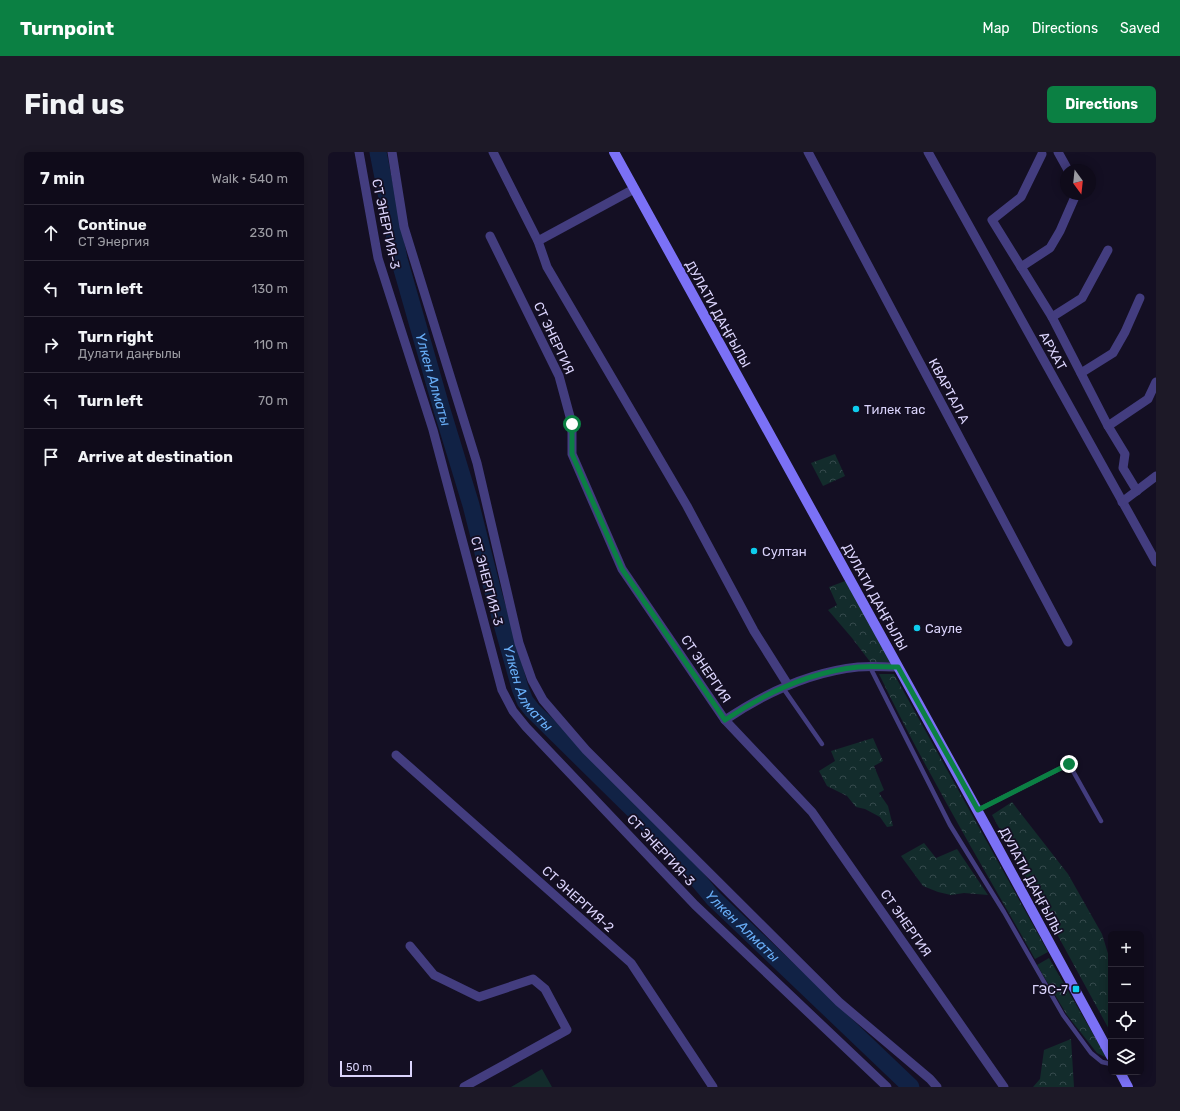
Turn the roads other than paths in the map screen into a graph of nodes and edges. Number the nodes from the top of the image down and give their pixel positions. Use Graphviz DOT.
graph roads {
  1 [pos="359,152"];
  2 [pos="392,152"];
  3 [pos="493,152"];
  4 [pos="614,152"];
  5 [pos="808,152"];
  6 [pos="928,152"];
  7 [pos="1058,152"];
  8 [pos="1042,154"];
  9 [pos="1065,164"];
  10 [pos="634,188"];
  11 [pos="1074,200"];
  12 [pos="490,236"];
  13 [pos="538,241"];
  14 [pos="1108,250"];
  15 [pos="1021,267"];
  16 [pos="1140,298"];
  17 [pos="1052,317"];
  18 [pos="1081,373"];
  19 [pos="1156,382"];
  20 [pos="1108,426"];
  21 [pos="1156,476"];
  22 [pos="1137,491"];
  23 [pos="1122,502"];
  24 [pos="1156,562"];
  25 [pos="1068,642"];
  26 [pos="870,667"];
  27 [pos="898,667"];
  28 [pos="785,687"];
  29 [pos="725,720"];
  30 [pos="822,744"];
  31 [pos="396,755"];
  32 [pos="978,810"];
  33 [pos="1101,821"];
  34 [pos="410,946"];
  35 [pos="1108,1050"];
  36 [pos="1108,1063"];
  37 [pos="1122,1075"];
  38 [pos="464,1087"];
  39 [pos="713,1087"];
  40 [pos="887,1087"];
  41 [pos="937,1087"];
  42 [pos="1004,1087"];
  43 [pos="1128,1087"];
  1 -- 40 [label="street, СТ ЭНЕРГИЯ-3"];
  2 -- 41 [label="street"];
  3 -- 13 [label="street"];
  4 -- 10 [label="main road, ДУЛАТИ ДАҢҒЫЛЫ"];
  5 -- 25 [label="street, КВАРТАЛ А"];
  6 -- 23 [label="street, АРХАТ"];
  7 -- 9 [label="street"];
  8 -- 15 [label="street"];
  10 -- 13 [label="street"];
  10 -- 27 [label="main road, ДУЛАТИ ДАҢҒЫЛЫ"];
  11 -- 15 [label="street"];
  12 -- 29 [label="street, СТ ЭНЕРГИЯ"];
  13 -- 28 [label="street"];
  14 -- 17 [label="street"];
  15 -- 17 [label="street"];
  16 -- 18 [label="street"];
  17 -- 18 [label="street"];
  18 -- 20 [label="street"];
  19 -- 20 [label="street"];
  20 -- 22 [label="street"];
  21 -- 22 [label="street"];
  22 -- 23 [label="street"];
  23 -- 24 [label="street, АРХАТ"];
  26 -- 27 [label="street"];
  26 -- 28 [label="street"];
  26 -- 36 [label="lane"];
  27 -- 32 [label="main road, ДУЛАТИ ДАҢҒЫЛЫ"];
  28 -- 29 [label="street"];
  28 -- 30 [label="lane"];
  29 -- 42 [label="street, СТ ЭНЕРГИЯ"];
  31 -- 39 [label="street, СТ ЭНЕРГИЯ-2"];
  32 -- 33 [label="lane"];
  32 -- 35 [label="main road, ДУЛАТИ ДАҢҒЫЛЫ"];
  34 -- 38 [label="street"];
  37 -- 43 [label="main road"];
}
